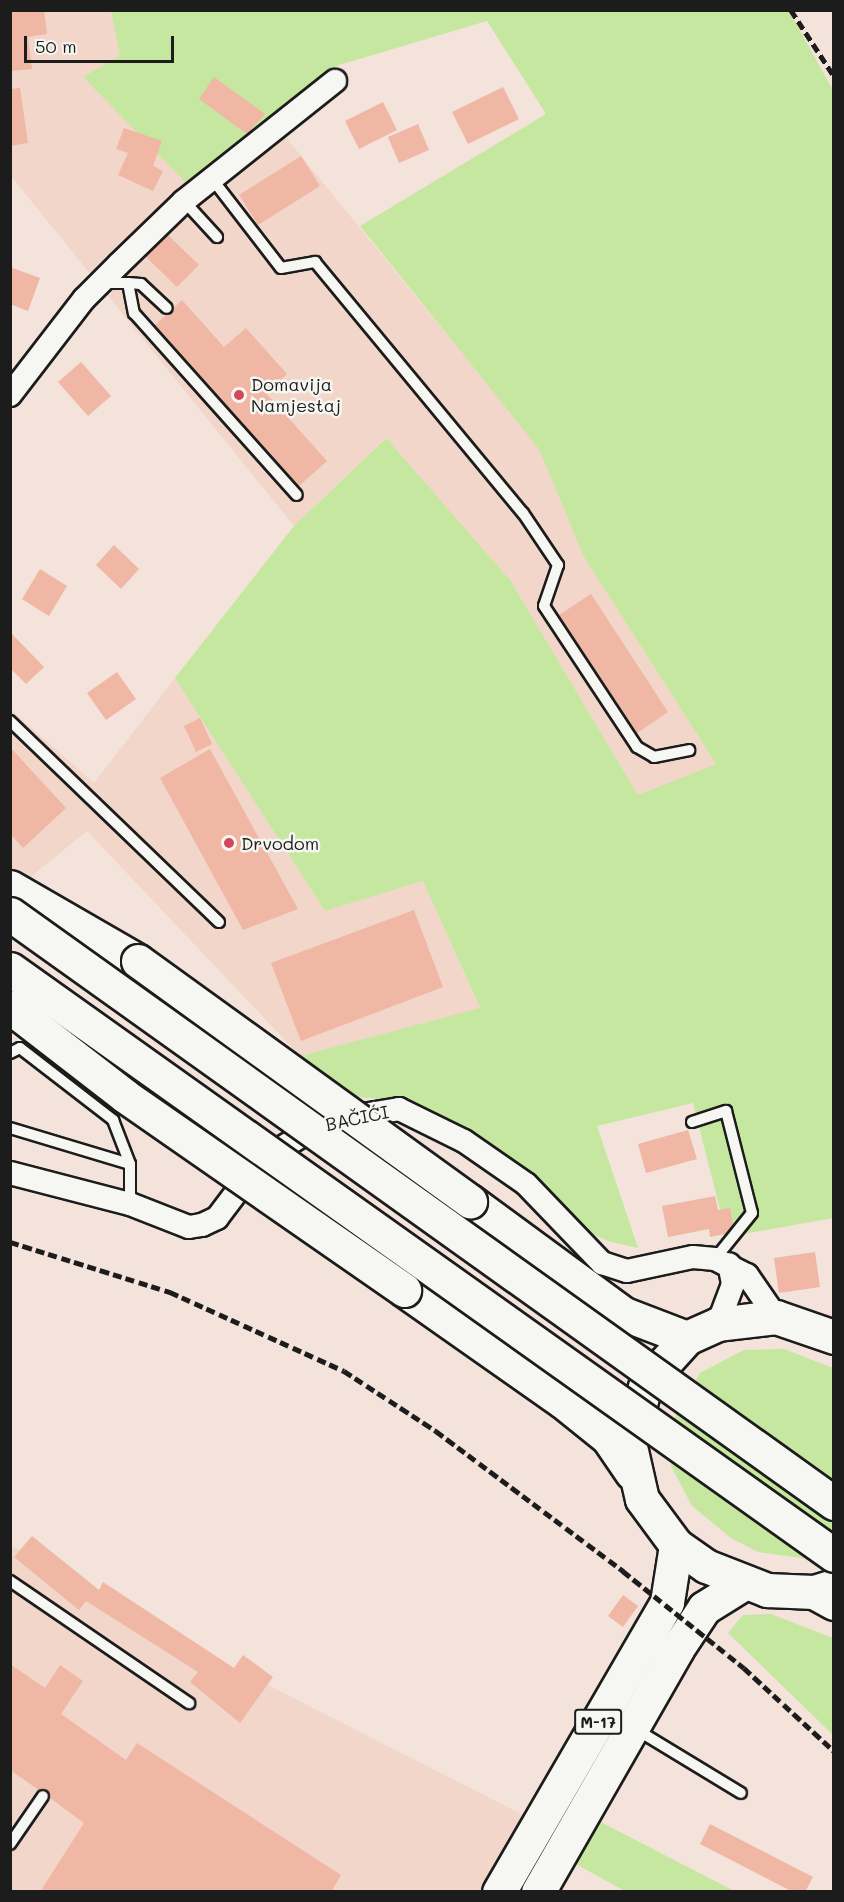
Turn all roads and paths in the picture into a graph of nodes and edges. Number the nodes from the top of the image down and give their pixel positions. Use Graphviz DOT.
graph roads {
  1 [pos="335,81"];
  2 [pos="213,180"];
  3 [pos="184,201"];
  4 [pos="217,237"];
  5 [pos="101,283"];
  6 [pos="128,284"];
  7 [pos="167,308"];
  8 [pos="10,395"];
  9 [pos="297,495"];
  10 [pos="10,722"];
  11 [pos="689,750"];
  12 [pos="10,887"];
  13 [pos="10,914"];
  14 [pos="219,922"];
  15 [pos="10,969"];
  16 [pos="10,1007"];
  17 [pos="10,1053"];
  18 [pos="692,1122"];
  19 [pos="10,1128"];
  20 [pos="130,1164"];
  21 [pos="10,1173"];
  22 [pos="130,1204"];
  23 [pos="722,1262"];
  24 [pos="777,1317"];
  25 [pos="718,1324"];
  26 [pos="827,1327"];
  27 [pos="687,1338"];
  28 [pos="632,1473"];
  29 [pos="834,1503"];
  30 [pos="676,1545"];
  31 [pos="834,1555"];
  32 [pos="10,1581"];
  33 [pos="741,1585"];
  34 [pos="827,1594"];
  35 [pos="189,1703"];
  36 [pos="632,1726"];
  37 [pos="741,1793"];
  38 [pos="43,1796"];
  39 [pos="10,1844"];
  40 [pos="540,1889"];
  41 [pos="500,1892"];
  1 -- 2 [label="street"];
  2 -- 3 [label="street"];
  2 -- 11 [label="lane"];
  3 -- 4 [label="lane"];
  3 -- 5 [label="street"];
  5 -- 6 [label="lane"];
  5 -- 8 [label="street"];
  6 -- 7 [label="lane"];
  6 -- 9 [label="lane"];
  10 -- 14 [label="lane"];
  12 -- 27 [label="main road, bridge"];
  13 -- 29 [label="main road, bridge"];
  15 -- 31 [label="main road, bridge"];
  16 -- 28 [label="main road, bridge"];
  17 -- 20 [label="lane"];
  18 -- 23 [label="lane"];
  19 -- 20 [label="lane"];
  20 -- 22 [label="lane"];
  21 -- 22 [label="street, BAČIĆI"];
  22 -- 23 [label="street, BAČIĆI"];
  23 -- 24 [label="street"];
  23 -- 25 [label="street"];
  24 -- 25 [label="main road"];
  24 -- 26 [label="main road"];
  25 -- 27 [label="main road"];
  27 -- 28 [label="main road"];
  28 -- 30 [label="main road"];
  30 -- 33 [label="main road"];
  30 -- 41 [label="main road, M-17"];
  32 -- 35 [label="lane"];
  33 -- 34 [label="main road"];
  33 -- 36 [label="main road, M-17"];
  36 -- 37 [label="lane"];
  36 -- 40 [label="main road, M-17"];
  38 -- 39 [label="lane"];
}
